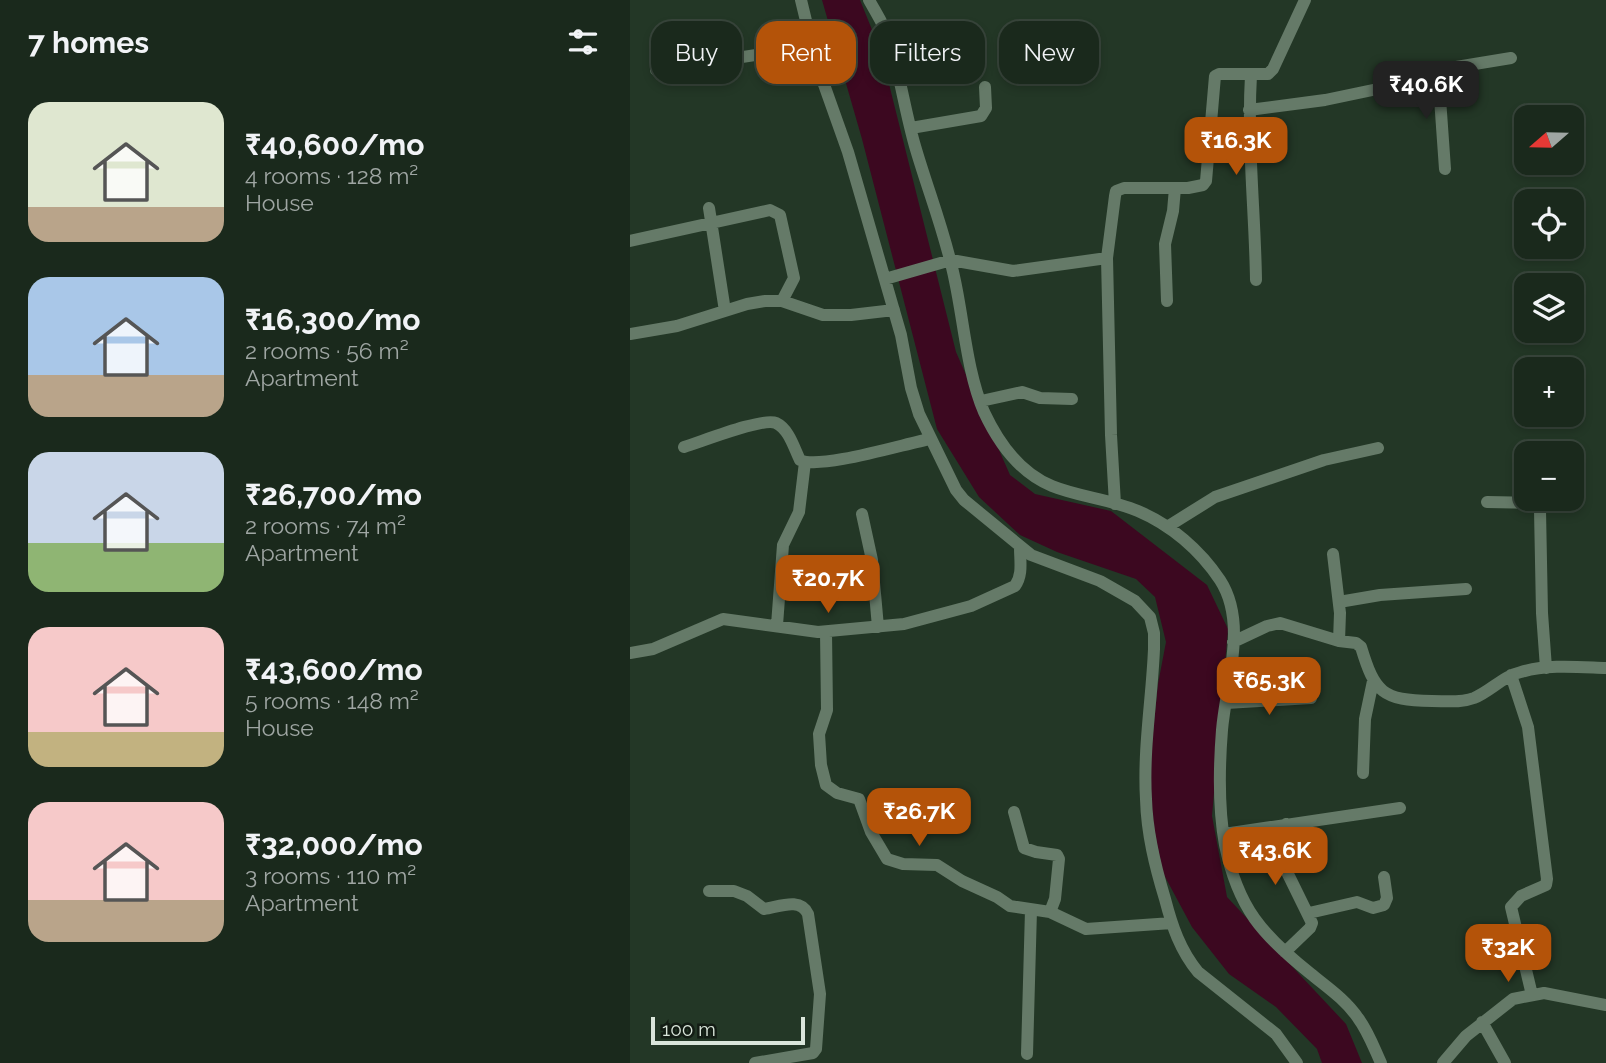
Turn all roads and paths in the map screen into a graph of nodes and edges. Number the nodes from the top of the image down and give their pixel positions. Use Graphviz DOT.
graph roads {
  1 [pos="802,0"];
  2 [pos="869,0"];
  3 [pos="1305,0"];
  4 [pos="807,21"];
  5 [pos="1511,58"];
  6 [pos="1438,70"];
  7 [pos="1251,75"];
  8 [pos="824,84"];
  9 [pos="985,87"];
  10 [pos="1249,110"];
  11 [pos="911,128"];
  12 [pos="1445,169"];
  13 [pos="1175,188"];
  14 [pos="709,208"];
  15 [pos="712,224"];
  16 [pos="630,241"];
  17 [pos="1107,258"];
  18 [pos="948,261"];
  19 [pos="888,278"];
  20 [pos="1256,280"];
  21 [pos="782,301"];
  22 [pos="1167,301"];
  23 [pos="894,310"];
  24 [pos="725,311"];
  25 [pos="630,334"];
  26 [pos="1072,399"];
  27 [pos="981,401"];
  28 [pos="930,439"];
  29 [pos="684,447"];
  30 [pos="1378,448"];
  31 [pos="804,462"];
  32 [pos="1487,502"];
  33 [pos="1115,504"];
  34 [pos="862,514"];
  35 [pos="1167,527"];
  36 [pos="1020,548"];
  37 [pos="1333,554"];
  38 [pos="873,578"];
  39 [pos="781,587"];
  40 [pos="1466,589"];
  41 [pos="1339,602"];
  42 [pos="777,625"];
  43 [pos="878,628"];
  44 [pos="826,632"];
  45 [pos="1339,641"];
  46 [pos="1233,642"];
  47 [pos="630,653"];
  48 [pos="1546,668"];
  49 [pos="1606,668"];
  50 [pos="1511,675"];
  51 [pos="1373,681"];
  52 [pos="1311,698"];
  53 [pos="1226,703"];
  54 [pos="1363,773"];
  55 [pos="1400,808"];
  56 [pos="1014,812"];
  57 [pos="1286,824"];
  58 [pos="1224,834"];
  59 [pos="1384,877"];
  60 [pos="709,891"];
  61 [pos="1031,910"];
  62 [pos="1050,912"];
  63 [pos="1309,913"];
  64 [pos="1172,923"];
  65 [pos="1285,952"];
  66 [pos="1532,995"];
  67 [pos="1606,1004"];
  68 [pos="1482,1021"];
  69 [pos="1027,1054"];
  70 [pos="755,1063"];
  71 [pos="1297,1063"];
  72 [pos="1381,1063"];
  73 [pos="1443,1063"];
  74 [pos="1505,1063"];
  1 -- 4 [label="street"];
  2 -- 11 [label="street"];
  3 -- 7 [label="street"];
  5 -- 6 [label="street"];
  6 -- 10 [label="street"];
  6 -- 12 [label="street"];
  7 -- 10 [label="street"];
  7 -- 13 [label="street"];
  8 -- 19 [label="street"];
  9 -- 11 [label="street"];
  10 -- 20 [label="street"];
  11 -- 18 [label="street"];
  13 -- 17 [label="street"];
  13 -- 22 [label="street"];
  14 -- 15 [label="street"];
  15 -- 16 [label="street"];
  15 -- 21 [label="street"];
  15 -- 24 [label="street"];
  17 -- 18 [label="street"];
  17 -- 33 [label="street"];
  18 -- 19 [label="street"];
  18 -- 27 [label="street"];
  19 -- 23 [label="street"];
  21 -- 23 [label="street"];
  21 -- 24 [label="street"];
  23 -- 28 [label="street"];
  24 -- 25 [label="street"];
  26 -- 27 [label="street"];
  27 -- 33 [label="street"];
  28 -- 31 [label="street"];
  28 -- 36 [label="street"];
  29 -- 31 [label="street"];
  30 -- 35 [label="street"];
  31 -- 39 [label="street"];
  32 -- 48 [label="street"];
  33 -- 35 [label="street"];
  34 -- 38 [label="street"];
  35 -- 46 [label="street"];
  36 -- 43 [label="street"];
  36 -- 64 [label="street"];
  37 -- 41 [label="street"];
  38 -- 39 [label="street"];
  38 -- 43 [label="street"];
  39 -- 42 [label="street"];
  40 -- 41 [label="street"];
  41 -- 45 [label="street"];
  42 -- 44 [label="street"];
  42 -- 47 [label="street"];
  43 -- 44 [label="street"];
  44 -- 61 [label="street"];
  45 -- 46 [label="street"];
  45 -- 51 [label="street"];
  46 -- 53 [label="street"];
  48 -- 49 [label="street"];
  48 -- 50 [label="street"];
  50 -- 51 [label="street"];
  50 -- 66 [label="street"];
  51 -- 54 [label="street"];
  52 -- 53 [label="street"];
  53 -- 58 [label="street"];
  55 -- 57 [label="street"];
  56 -- 62 [label="street"];
  57 -- 58 [label="street"];
  57 -- 63 [label="street"];
  58 -- 65 [label="street"];
  59 -- 63 [label="street"];
  60 -- 70 [label="street"];
  61 -- 62 [label="street"];
  61 -- 69 [label="street"];
  62 -- 64 [label="street"];
  63 -- 65 [label="street"];
  64 -- 71 [label="street"];
  65 -- 72 [label="street"];
  66 -- 67 [label="street"];
  66 -- 68 [label="street"];
  68 -- 73 [label="street"];
  68 -- 74 [label="street"];
}
